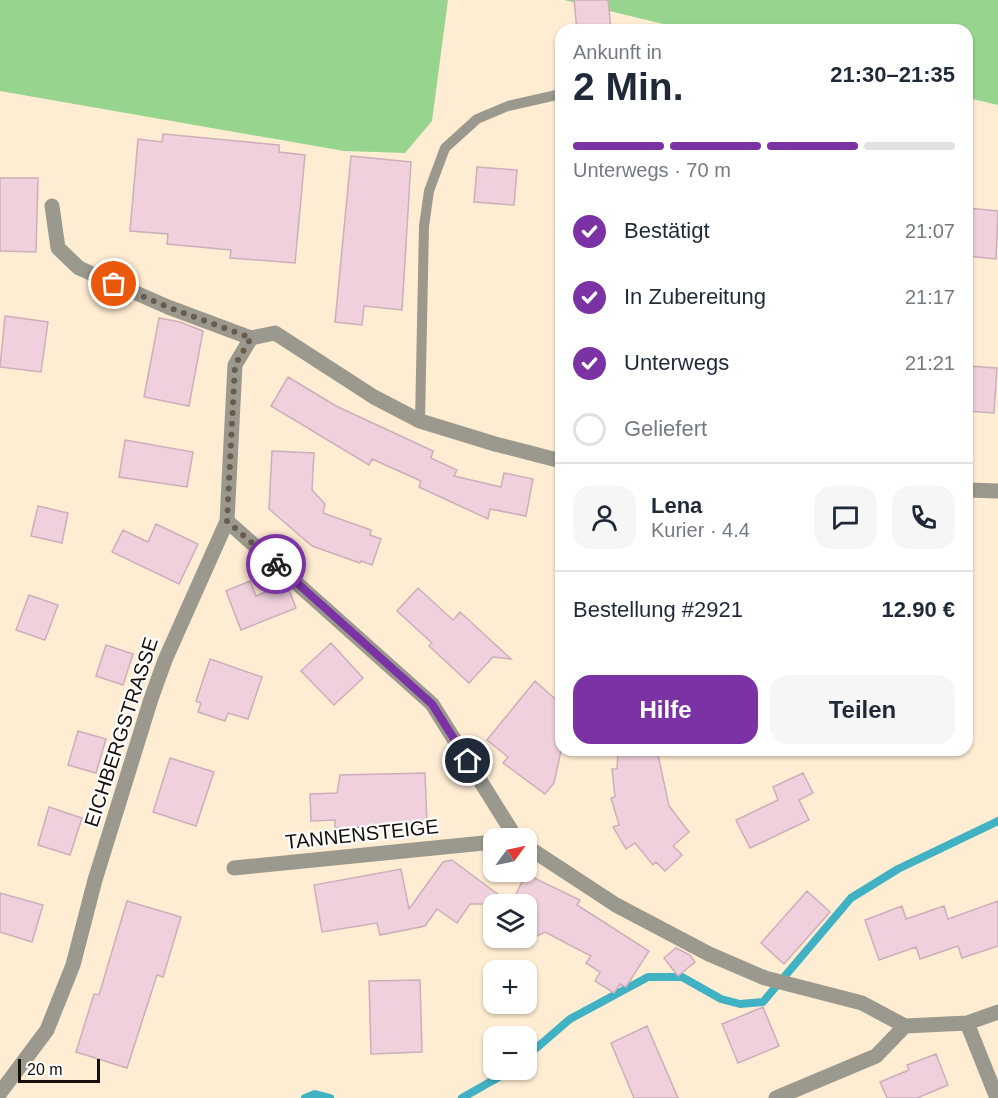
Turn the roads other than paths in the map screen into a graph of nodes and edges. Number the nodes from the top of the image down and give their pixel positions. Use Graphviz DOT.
graph roads {
  1 [pos="555,95"];
  2 [pos="52,206"];
  3 [pos="251,338"];
  4 [pos="420,421"];
  5 [pos="555,459"];
  6 [pos="973,490"];
  7 [pos="998,491"];
  8 [pos="227,521"];
  9 [pos="510,828"];
  10 [pos="483,843"];
  11 [pos="537,853"];
  12 [pos="234,868"];
  13 [pos="998,1012"];
  14 [pos="967,1023"];
  15 [pos="905,1026"];
  16 [pos="0,1093"];
  17 [pos="776,1098"];
  18 [pos="998,1098"];
  1 -- 4 [label="lane"];
  2 -- 3 [label="street"];
  3 -- 4 [label="street"];
  3 -- 8 [label="street, EICHBERGSTRASSE"];
  4 -- 5 [label="street"];
  6 -- 7 [label="street"];
  8 -- 9 [label="street"];
  8 -- 16 [label="street, EICHBERGSTRASSE"];
  10 -- 12 [label="street, TANNENSTEIGE"];
  11 -- 15 [label="street"];
  13 -- 14 [label="street"];
  14 -- 15 [label="street"];
  14 -- 18 [label="street"];
  15 -- 17 [label="street"];
}
